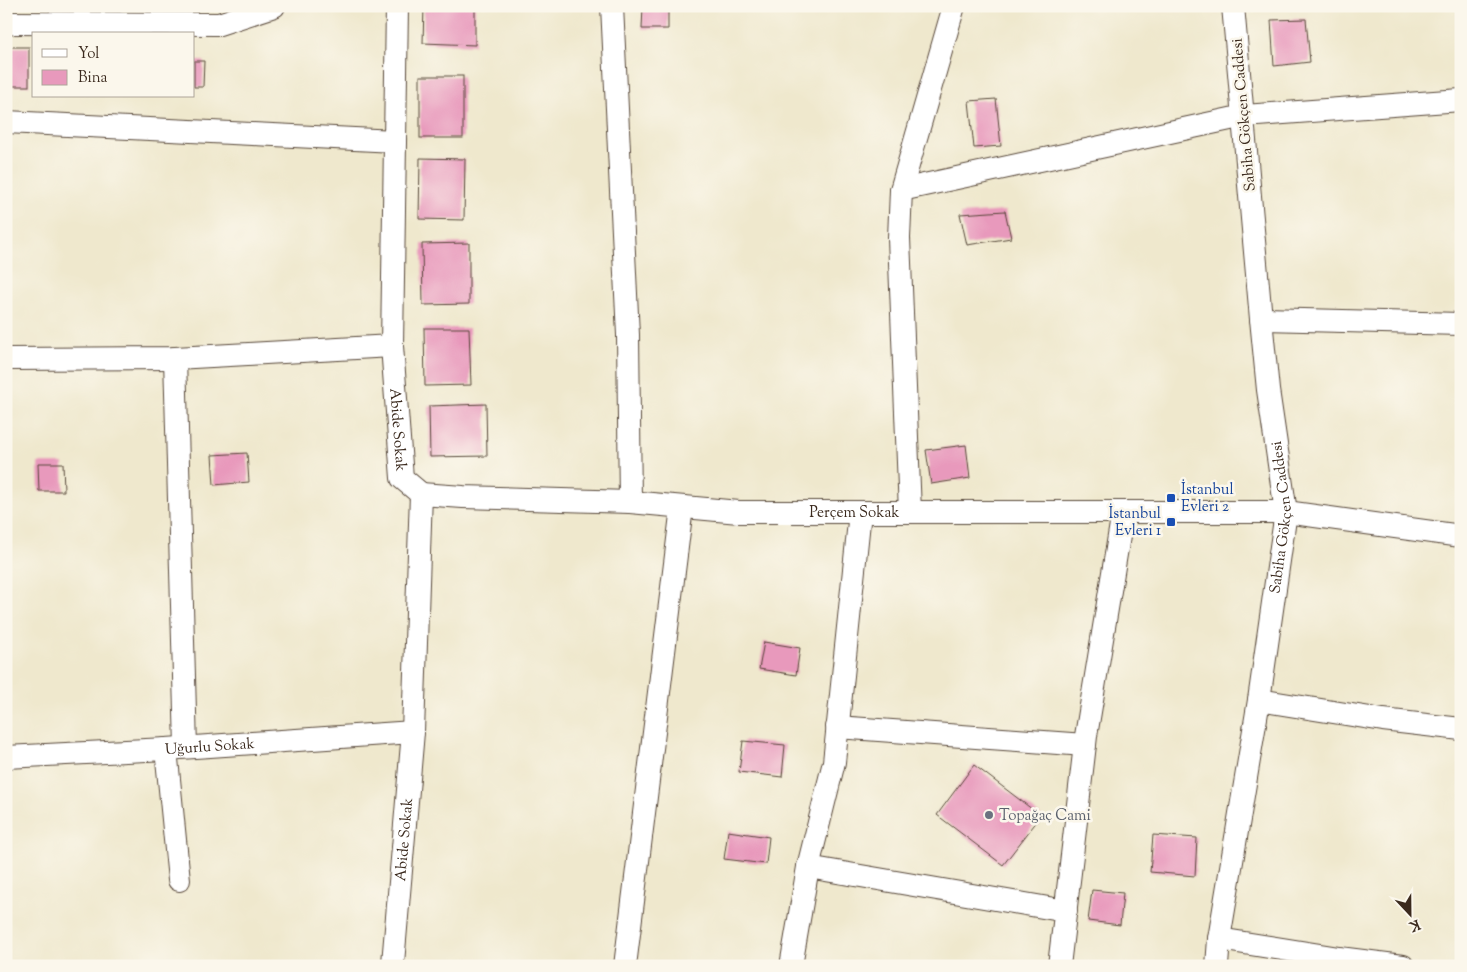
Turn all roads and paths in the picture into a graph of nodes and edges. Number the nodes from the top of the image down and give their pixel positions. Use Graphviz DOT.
graph roads {
  1 [pos="274,6"];
  2 [pos="397,6"];
  3 [pos="612,6"];
  4 [pos="954,6"];
  5 [pos="1233,6"];
  6 [pos="219,15"];
  7 [pos="6,23"];
  8 [pos="1461,100"];
  9 [pos="1244,116"];
  10 [pos="6,122"];
  11 [pos="395,141"];
  12 [pos="901,190"];
  13 [pos="1261,319"];
  14 [pos="1461,324"];
  15 [pos="392,346"];
  16 [pos="175,358"];
  17 [pos="6,359"];
  18 [pos="421,494"];
  19 [pos="630,502"];
  20 [pos="682,507"];
  21 [pos="860,512"];
  22 [pos="910,512"];
  23 [pos="1123,512"];
  24 [pos="1286,512"];
  25 [pos="1461,536"];
  26 [pos="1259,700"];
  27 [pos="837,727"];
  28 [pos="1461,729"];
  29 [pos="414,732"];
  30 [pos="1085,745"];
  31 [pos="176,748"];
  32 [pos="6,758"];
  33 [pos="808,867"];
  34 [pos="179,880"];
  35 [pos="1066,911"];
  36 [pos="1219,939"];
  37 [pos="394,963"];
  38 [pos="624,966"];
  39 [pos="791,966"];
  40 [pos="1059,966"];
  41 [pos="1217,966"];
  42 [pos="1403,966"];
  1 -- 6 [label="street"];
  2 -- 11 [label="street, Abide Sokak"];
  3 -- 19 [label="street"];
  4 -- 12 [label="street"];
  5 -- 9 [label="street, Sabiha Gökçen Caddesi"];
  6 -- 7 [label="street"];
  8 -- 9 [label="street"];
  9 -- 12 [label="street"];
  9 -- 13 [label="street, Sabiha Gökçen Caddesi"];
  10 -- 11 [label="street"];
  11 -- 15 [label="street, Abide Sokak"];
  12 -- 22 [label="street"];
  13 -- 14 [label="street"];
  13 -- 24 [label="street, Sabiha Gökçen Caddesi"];
  15 -- 16 [label="street"];
  15 -- 18 [label="street, Abide Sokak"];
  16 -- 17 [label="street"];
  16 -- 31 [label="street"];
  18 -- 19 [label="street, Perçem Sokak"];
  18 -- 29 [label="street, Abide Sokak"];
  19 -- 20 [label="street, Perçem Sokak"];
  20 -- 21 [label="street, Perçem Sokak"];
  20 -- 38 [label="street"];
  21 -- 22 [label="street, Perçem Sokak"];
  21 -- 27 [label="street"];
  22 -- 23 [label="street, Perçem Sokak"];
  23 -- 24 [label="street, Perçem Sokak"];
  23 -- 30 [label="street"];
  24 -- 25 [label="street, Perçem Sokak"];
  24 -- 26 [label="street, Sabiha Gökçen Caddesi"];
  26 -- 28 [label="street"];
  26 -- 36 [label="street, Sabiha Gökçen Caddesi"];
  27 -- 30 [label="street"];
  27 -- 33 [label="street"];
  29 -- 31 [label="street, Uğurlu Sokak"];
  29 -- 37 [label="street, Abide Sokak"];
  30 -- 35 [label="street"];
  31 -- 32 [label="street, Uğurlu Sokak"];
  31 -- 34 [label="street"];
  33 -- 35 [label="street"];
  33 -- 39 [label="street"];
  35 -- 40 [label="street"];
  36 -- 41 [label="street, Sabiha Gökçen Caddesi"];
  36 -- 42 [label="street"];
}
